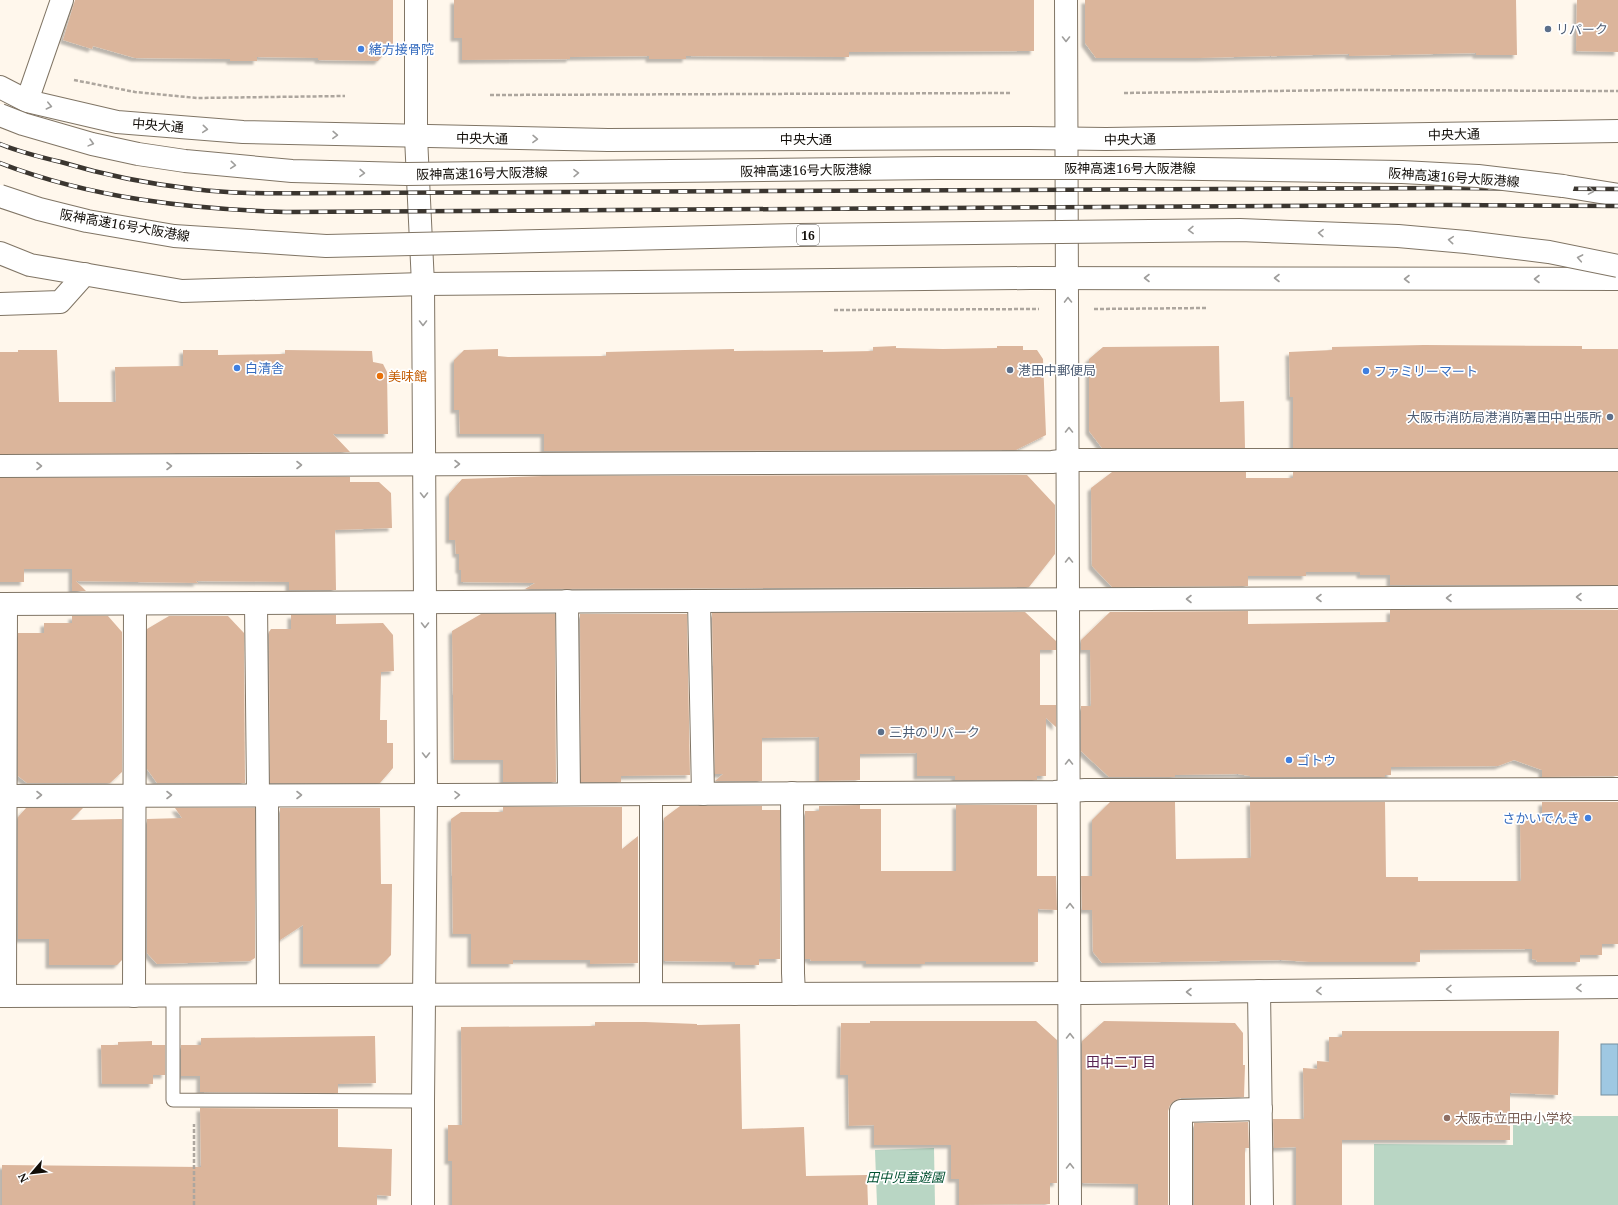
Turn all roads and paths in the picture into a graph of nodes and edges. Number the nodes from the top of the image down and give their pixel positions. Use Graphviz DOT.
graph roads {
  1 [pos="62,0"];
  2 [pos="416,0"];
  3 [pos="1066,0"];
  4 [pos="74,80"];
  5 [pos="0,87"];
  6 [pos="1618,91"];
  7 [pos="1012,93"];
  8 [pos="1124,93"];
  9 [pos="490,95"];
  10 [pos="345,96"];
  11 [pos="27,101"];
  12 [pos="0,115"];
  13 [pos="1618,131"];
  14 [pos="416,137"];
  15 [pos="1066,138"];
  16 [pos="1618,195"];
  17 [pos="0,196"];
  18 [pos="0,253"];
  19 [pos="1618,266"];
  20 [pos="85,274"];
  21 [pos="1068,278"];
  22 [pos="1618,279"];
  23 [pos="423,284"];
  24 [pos="0,304"];
  25 [pos="1212,308"];
  26 [pos="1045,309"];
  27 [pos="1093,309"];
  28 [pos="830,310"];
  29 [pos="1069,460"];
  30 [pos="1618,460"];
  31 [pos="424,465"];
  32 [pos="0,466"];
  33 [pos="1618,597"];
  34 [pos="1069,600"];
  35 [pos="567,601"];
  36 [pos="699,601"];
  37 [pos="425,602"];
  38 [pos="3,604"];
  39 [pos="256,604"];
  40 [pos="135,605"];
  41 [pos="1618,789"];
  42 [pos="1070,790"];
  43 [pos="792,793"];
  44 [pos="569,794"];
  45 [pos="651,794"];
  46 [pos="703,794"];
  47 [pos="135,795"];
  48 [pos="262,795"];
  49 [pos="426,795"];
  50 [pos="3,796"];
  51 [pos="1618,987"];
  52 [pos="1259,991"];
  53 [pos="1070,992"];
  54 [pos="651,993"];
  55 [pos="424,994"];
  56 [pos="794,994"];
  57 [pos="173,995"];
  58 [pos="268,995"];
  59 [pos="3,996"];
  60 [pos="134,996"];
  61 [pos="194,1100"];
  62 [pos="423,1102"];
  63 [pos="1261,1109"];
  64 [pos="194,1205"];
  65 [pos="423,1205"];
  66 [pos="1070,1205"];
  67 [pos="1181,1205"];
  68 [pos="1262,1205"];
  1 -- 11 [label="main road"];
  2 -- 14 [label="main road"];
  3 -- 15 [label="main road, one-way"];
  4 -- 10 [label="path"];
  5 -- 11 [label="main road, 中央大通"];
  6 -- 8 [label="path"];
  7 -- 9 [label="path"];
  11 -- 14 [label="main road, 中央大通, one-way"];
  12 -- 16 [label="main road, 阪神高速16号大阪港線, one-way, bridge"];
  13 -- 15 [label="main road, 中央大通"];
  14 -- 15 [label="main road, 中央大通, one-way"];
  14 -- 23 [label="main road"];
  15 -- 21 [label="main road"];
  19 -- 17 [label="main road, 阪神高速16号大阪港線 / 16, one-way, bridge"];
  18 -- 20 [label="main road"];
  20 -- 23 [label="main road"];
  20 -- 24 [label="main road"];
  22 -- 21 [label="main road, one-way"];
  21 -- 23 [label="main road"];
  29 -- 21 [label="main road, one-way"];
  23 -- 31 [label="main road, one-way"];
  25 -- 27 [label="path"];
  26 -- 28 [label="path"];
  29 -- 30 [label="main road"];
  31 -- 29 [label="main road, one-way"];
  34 -- 29 [label="main road, one-way"];
  32 -- 31 [label="main road, one-way"];
  31 -- 37 [label="main road, one-way"];
  33 -- 34 [label="main road, one-way"];
  34 -- 36 [label="main road"];
  42 -- 34 [label="main road, one-way"];
  35 -- 36 [label="main road"];
  35 -- 37 [label="main road"];
  35 -- 44 [label="main road"];
  36 -- 46 [label="main road"];
  37 -- 39 [label="main road"];
  37 -- 49 [label="main road, one-way"];
  38 -- 40 [label="main road"];
  38 -- 50 [label="main road"];
  39 -- 40 [label="main road"];
  39 -- 48 [label="main road"];
  40 -- 47 [label="main road"];
  41 -- 42 [label="main road"];
  42 -- 43 [label="main road"];
  53 -- 42 [label="main road, one-way"];
  43 -- 46 [label="main road"];
  43 -- 56 [label="main road"];
  44 -- 45 [label="main road"];
  49 -- 44 [label="main road, one-way"];
  45 -- 46 [label="main road"];
  45 -- 54 [label="main road"];
  47 -- 48 [label="main road, one-way"];
  50 -- 47 [label="main road, one-way"];
  47 -- 60 [label="main road"];
  48 -- 49 [label="main road, one-way"];
  48 -- 58 [label="main road"];
  49 -- 55 [label="main road"];
  50 -- 59 [label="main road"];
  51 -- 52 [label="main road, one-way"];
  52 -- 53 [label="main road, one-way"];
  52 -- 63 [label="main road"];
  53 -- 56 [label="main road"];
  66 -- 53 [label="main road, one-way"];
  54 -- 55 [label="main road"];
  54 -- 56 [label="main road"];
  55 -- 58 [label="main road"];
  55 -- 62 [label="main road"];
  57 -- 58 [label="main road"];
  57 -- 60 [label="main road"];
  57 -- 61 [label="lane"];
  59 -- 60 [label="main road"];
  61 -- 62 [label="lane"];
  61 -- 64 [label="path"];
  62 -- 65 [label="main road"];
  63 -- 67 [label="main road"];
  63 -- 68 [label="main road"];
}
